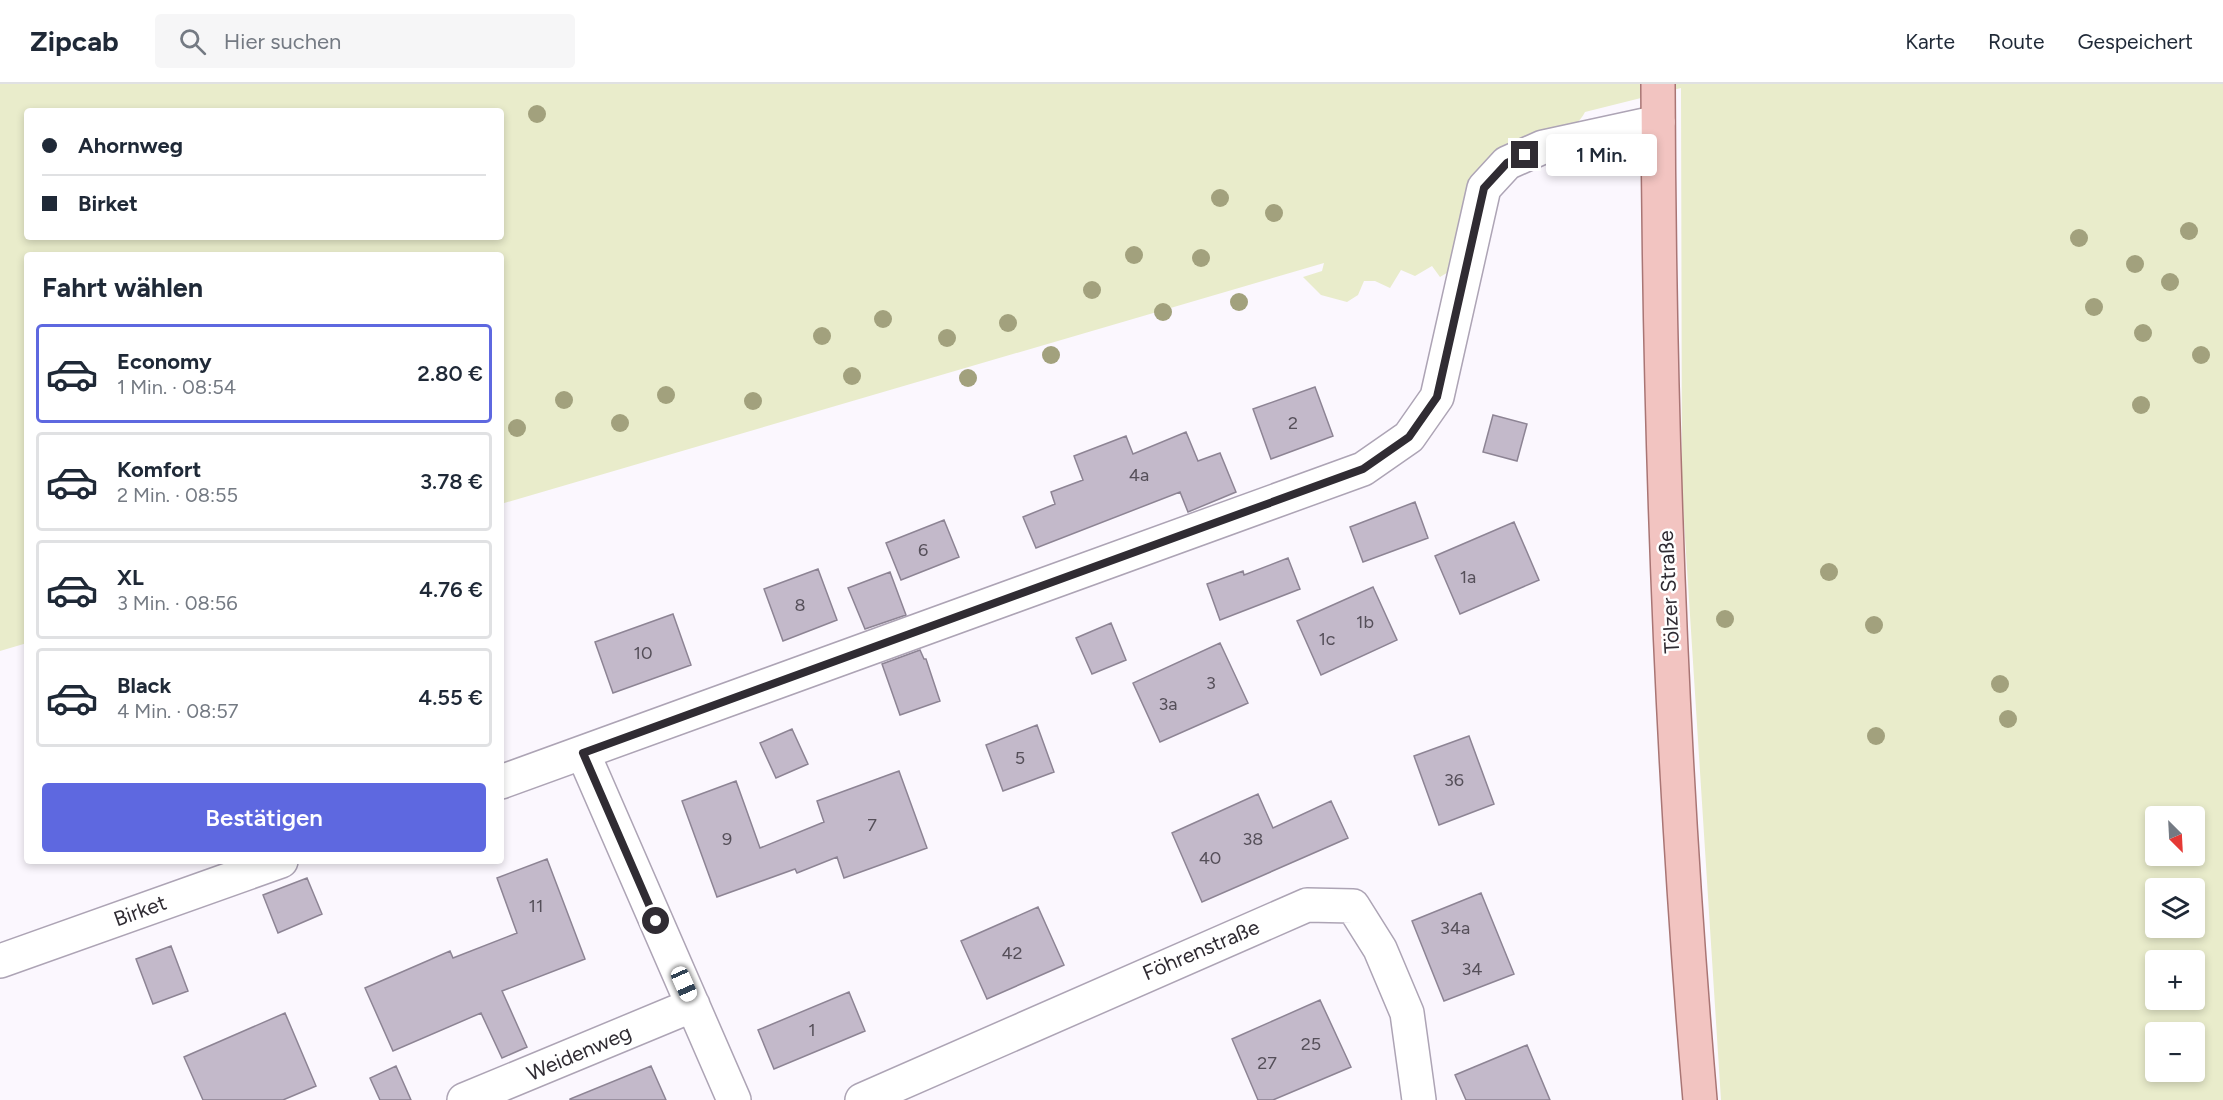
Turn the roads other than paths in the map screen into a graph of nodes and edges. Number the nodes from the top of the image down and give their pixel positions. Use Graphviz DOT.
graph roads {
  1 [pos="1658,84"];
  2 [pos="1658,122"];
  3 [pos="583,753"];
  4 [pos="504,781"];
  5 [pos="272,864"];
  6 [pos="0,961"];
  7 [pos="693,1005"];
  8 [pos="464,1100"];
  9 [pos="734,1100"];
  10 [pos="862,1100"];
  11 [pos="1419,1100"];
  12 [pos="1700,1100"];
  1 -- 2 [label="main road, Tölzer Straße"];
  2 -- 3 [label="street"];
  2 -- 12 [label="main road, Tölzer Straße"];
  3 -- 4 [label="street"];
  3 -- 7 [label="street"];
  5 -- 6 [label="street, Birket"];
  7 -- 8 [label="street, Weidenweg"];
  7 -- 9 [label="street"];
  10 -- 11 [label="street, Föhrenstraße"];
}
